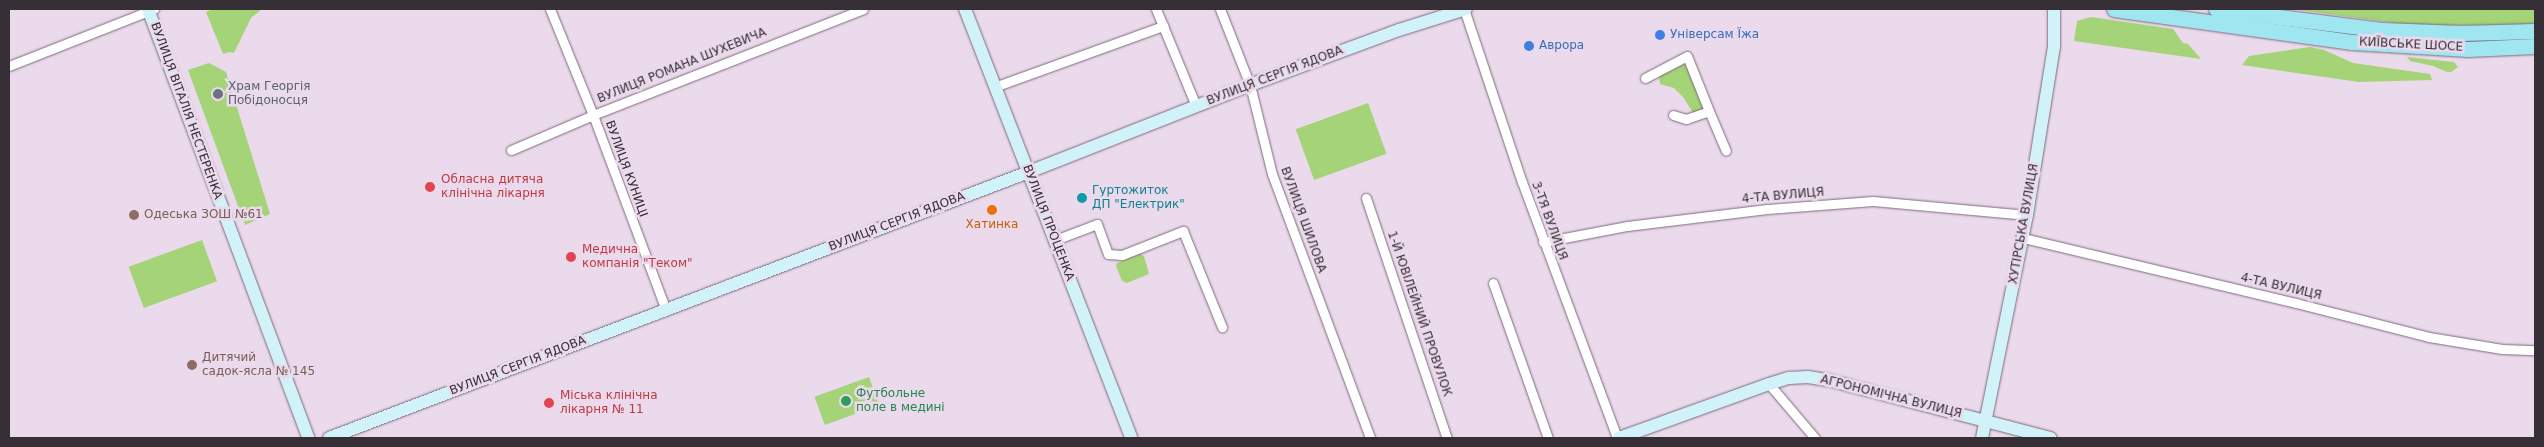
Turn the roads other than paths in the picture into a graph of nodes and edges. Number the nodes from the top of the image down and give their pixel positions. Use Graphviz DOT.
graph roads {
  1 [pos="150,9"];
  2 [pos="550,9"];
  3 [pos="863,9"];
  4 [pos="965,9"];
  5 [pos="1156,9"];
  6 [pos="1220,9"];
  7 [pos="1465,9"];
  8 [pos="2054,9"];
  9 [pos="2114,9"];
  10 [pos="2216,9"];
  11 [pos="1163,26"];
  12 [pos="2535,31"];
  13 [pos="2535,46"];
  14 [pos="9,66"];
  15 [pos="1645,78"];
  16 [pos="1250,85"];
  17 [pos="997,86"];
  18 [pos="1196,106"];
  19 [pos="1709,111"];
  20 [pos="593,115"];
  21 [pos="1673,115"];
  22 [pos="512,150"];
  23 [pos="1726,151"];
  24 [pos="1029,172"];
  25 [pos="1366,198"];
  26 [pos="2027,215"];
  27 [pos="2022,238"];
  28 [pos="1055,240"];
  29 [pos="1544,242"];
  30 [pos="1493,283"];
  31 [pos="666,310"];
  32 [pos="1222,327"];
  33 [pos="2535,350"];
  34 [pos="1769,384"];
  35 [pos="1985,422"];
  36 [pos="308,438"];
  37 [pos="329,438"];
  38 [pos="1131,438"];
  39 [pos="1370,438"];
  40 [pos="1447,438"];
  41 [pos="1548,438"];
  42 [pos="1618,438"];
  43 [pos="1816,438"];
  44 [pos="1982,438"];
  45 [pos="2051,438"];
  1 -- 14 [label="street"];
  1 -- 36 [label="street, ВУЛИЦЯ ВІТАЛІЯ НЕСТЕРЕНКА"];
  2 -- 20 [label="street, ВУЛИЦЯ КУНИЦІ"];
  3 -- 20 [label="street, ВУЛИЦЯ РОМАНА ШУХЕВИЧА"];
  4 -- 17 [label="street, ВУЛИЦЯ ПРОЦЕНКА"];
  5 -- 11 [label="street"];
  6 -- 16 [label="street, ВУЛИЦЯ ШИЛОВА"];
  7 -- 16 [label="street, ВУЛИЦЯ СЕРГІЯ ЯДОВА"];
  7 -- 29 [label="street, 3-ТЯ ВУЛИЦЯ"];
  8 -- 26 [label="street, ХУТІРСЬКА ВУЛИЦЯ"];
  9 -- 13 [label="main road, КИЇВСЬКЕ ШОСЕ"];
  10 -- 12 [label="main road"];
  11 -- 17 [label="street"];
  11 -- 18 [label="street"];
  15 -- 19 [label="street"];
  16 -- 18 [label="street, ВУЛИЦЯ СЕРГІЯ ЯДОВА"];
  16 -- 39 [label="street, ВУЛИЦЯ ШИЛОВА"];
  17 -- 24 [label="street, ВУЛИЦЯ ПРОЦЕНКА"];
  18 -- 24 [label="street, ВУЛИЦЯ СЕРГІЯ ЯДОВА"];
  19 -- 21 [label="street"];
  19 -- 23 [label="street"];
  20 -- 22 [label="street, ВУЛИЦЯ РОМАНА ШУХЕВИЧА"];
  20 -- 31 [label="street, ВУЛИЦЯ КУНИЦІ"];
  24 -- 28 [label="street, ВУЛИЦЯ ПРОЦЕНКА"];
  24 -- 31 [label="street, ВУЛИЦЯ СЕРГІЯ ЯДОВА"];
  25 -- 40 [label="street, 1-Й ЮВІЛЕЙНИЙ ПРОВУЛОК"];
  26 -- 27 [label="street, ХУТІРСЬКА ВУЛИЦЯ"];
  26 -- 29 [label="street, 4-ТА ВУЛИЦЯ"];
  27 -- 33 [label="street, 4-ТА ВУЛИЦЯ"];
  27 -- 35 [label="street, ХУТІРСЬКА ВУЛИЦЯ"];
  28 -- 32 [label="street"];
  28 -- 38 [label="street, ВУЛИЦЯ ПРОЦЕНКА"];
  29 -- 42 [label="street, 3-ТЯ ВУЛИЦЯ"];
  30 -- 41 [label="street"];
  31 -- 37 [label="street, ВУЛИЦЯ СЕРГІЯ ЯДОВА"];
  34 -- 35 [label="street, АГРОНОМІЧНА ВУЛИЦЯ"];
  34 -- 42 [label="street, АГРОНОМІЧНА ВУЛИЦЯ"];
  34 -- 43 [label="street"];
  35 -- 44 [label="street, ХУТІРСЬКА ВУЛИЦЯ"];
  35 -- 45 [label="street, АГРОНОМІЧНА ВУЛИЦЯ"];
}
